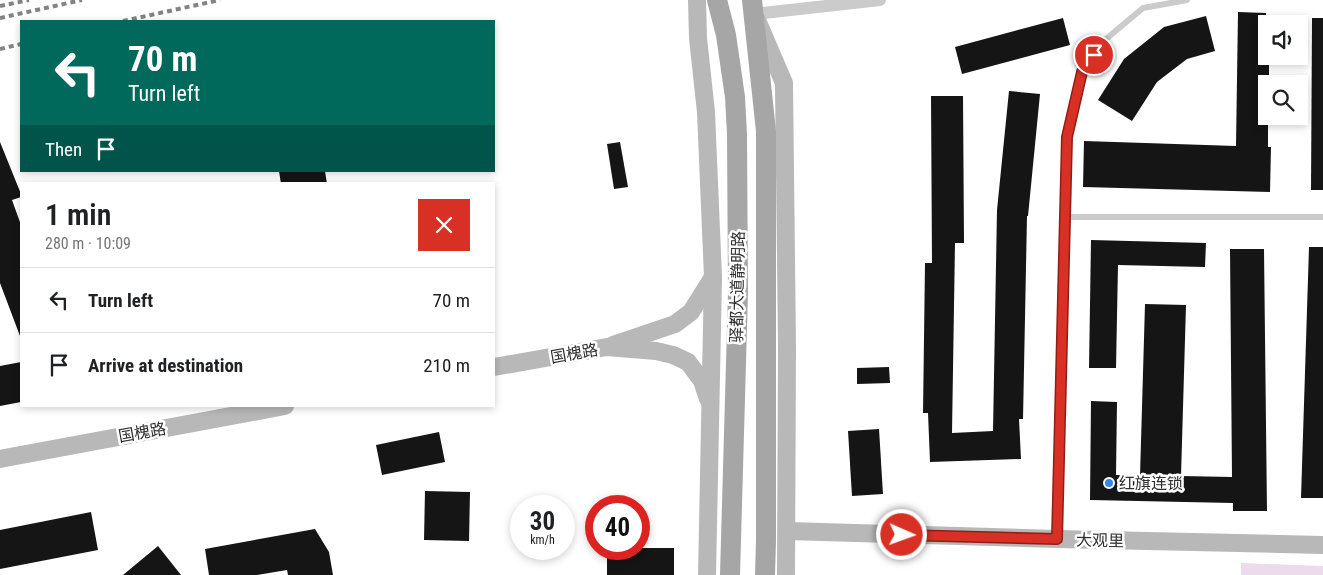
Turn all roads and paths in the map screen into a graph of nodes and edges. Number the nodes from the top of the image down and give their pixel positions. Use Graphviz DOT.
graph roads {
  1 [pos="697,0"];
  2 [pos="717,0"];
  3 [pos="880,0"];
  4 [pos="1187,0"];
  5 [pos="754,5"];
  6 [pos="1065,217"];
  7 [pos="1323,217"];
  8 [pos="713,277"];
  9 [pos="607,347"];
  10 [pos="495,367"];
  11 [pos="280,407"];
  12 [pos="711,409"];
  13 [pos="0,459"];
  14 [pos="787,531"];
  15 [pos="1057,539"];
  16 [pos="1323,545"];
  17 [pos="707,575"];
  18 [pos="730,575"];
  19 [pos="765,575"];
  20 [pos="786,575"];
  1 -- 8 [label="street"];
  2 -- 18 [label="main road, 驿都大道静明路"];
  3 -- 5 [label="street"];
  4 -- 6 [label="lane"];
  5 -- 14 [label="street"];
  5 -- 19 [label="main road, 驿都大道静明路"];
  6 -- 7 [label="lane"];
  6 -- 15 [label="lane"];
  8 -- 9 [label="street"];
  8 -- 12 [label="street"];
  9 -- 10 [label="street, 国槐路"];
  9 -- 12 [label="street, 国槐路"];
  11 -- 13 [label="street, 国槐路"];
  12 -- 17 [label="street"];
  14 -- 15 [label="street, 大观里"];
  14 -- 20 [label="street"];
  15 -- 16 [label="street, 大观里"];
}
